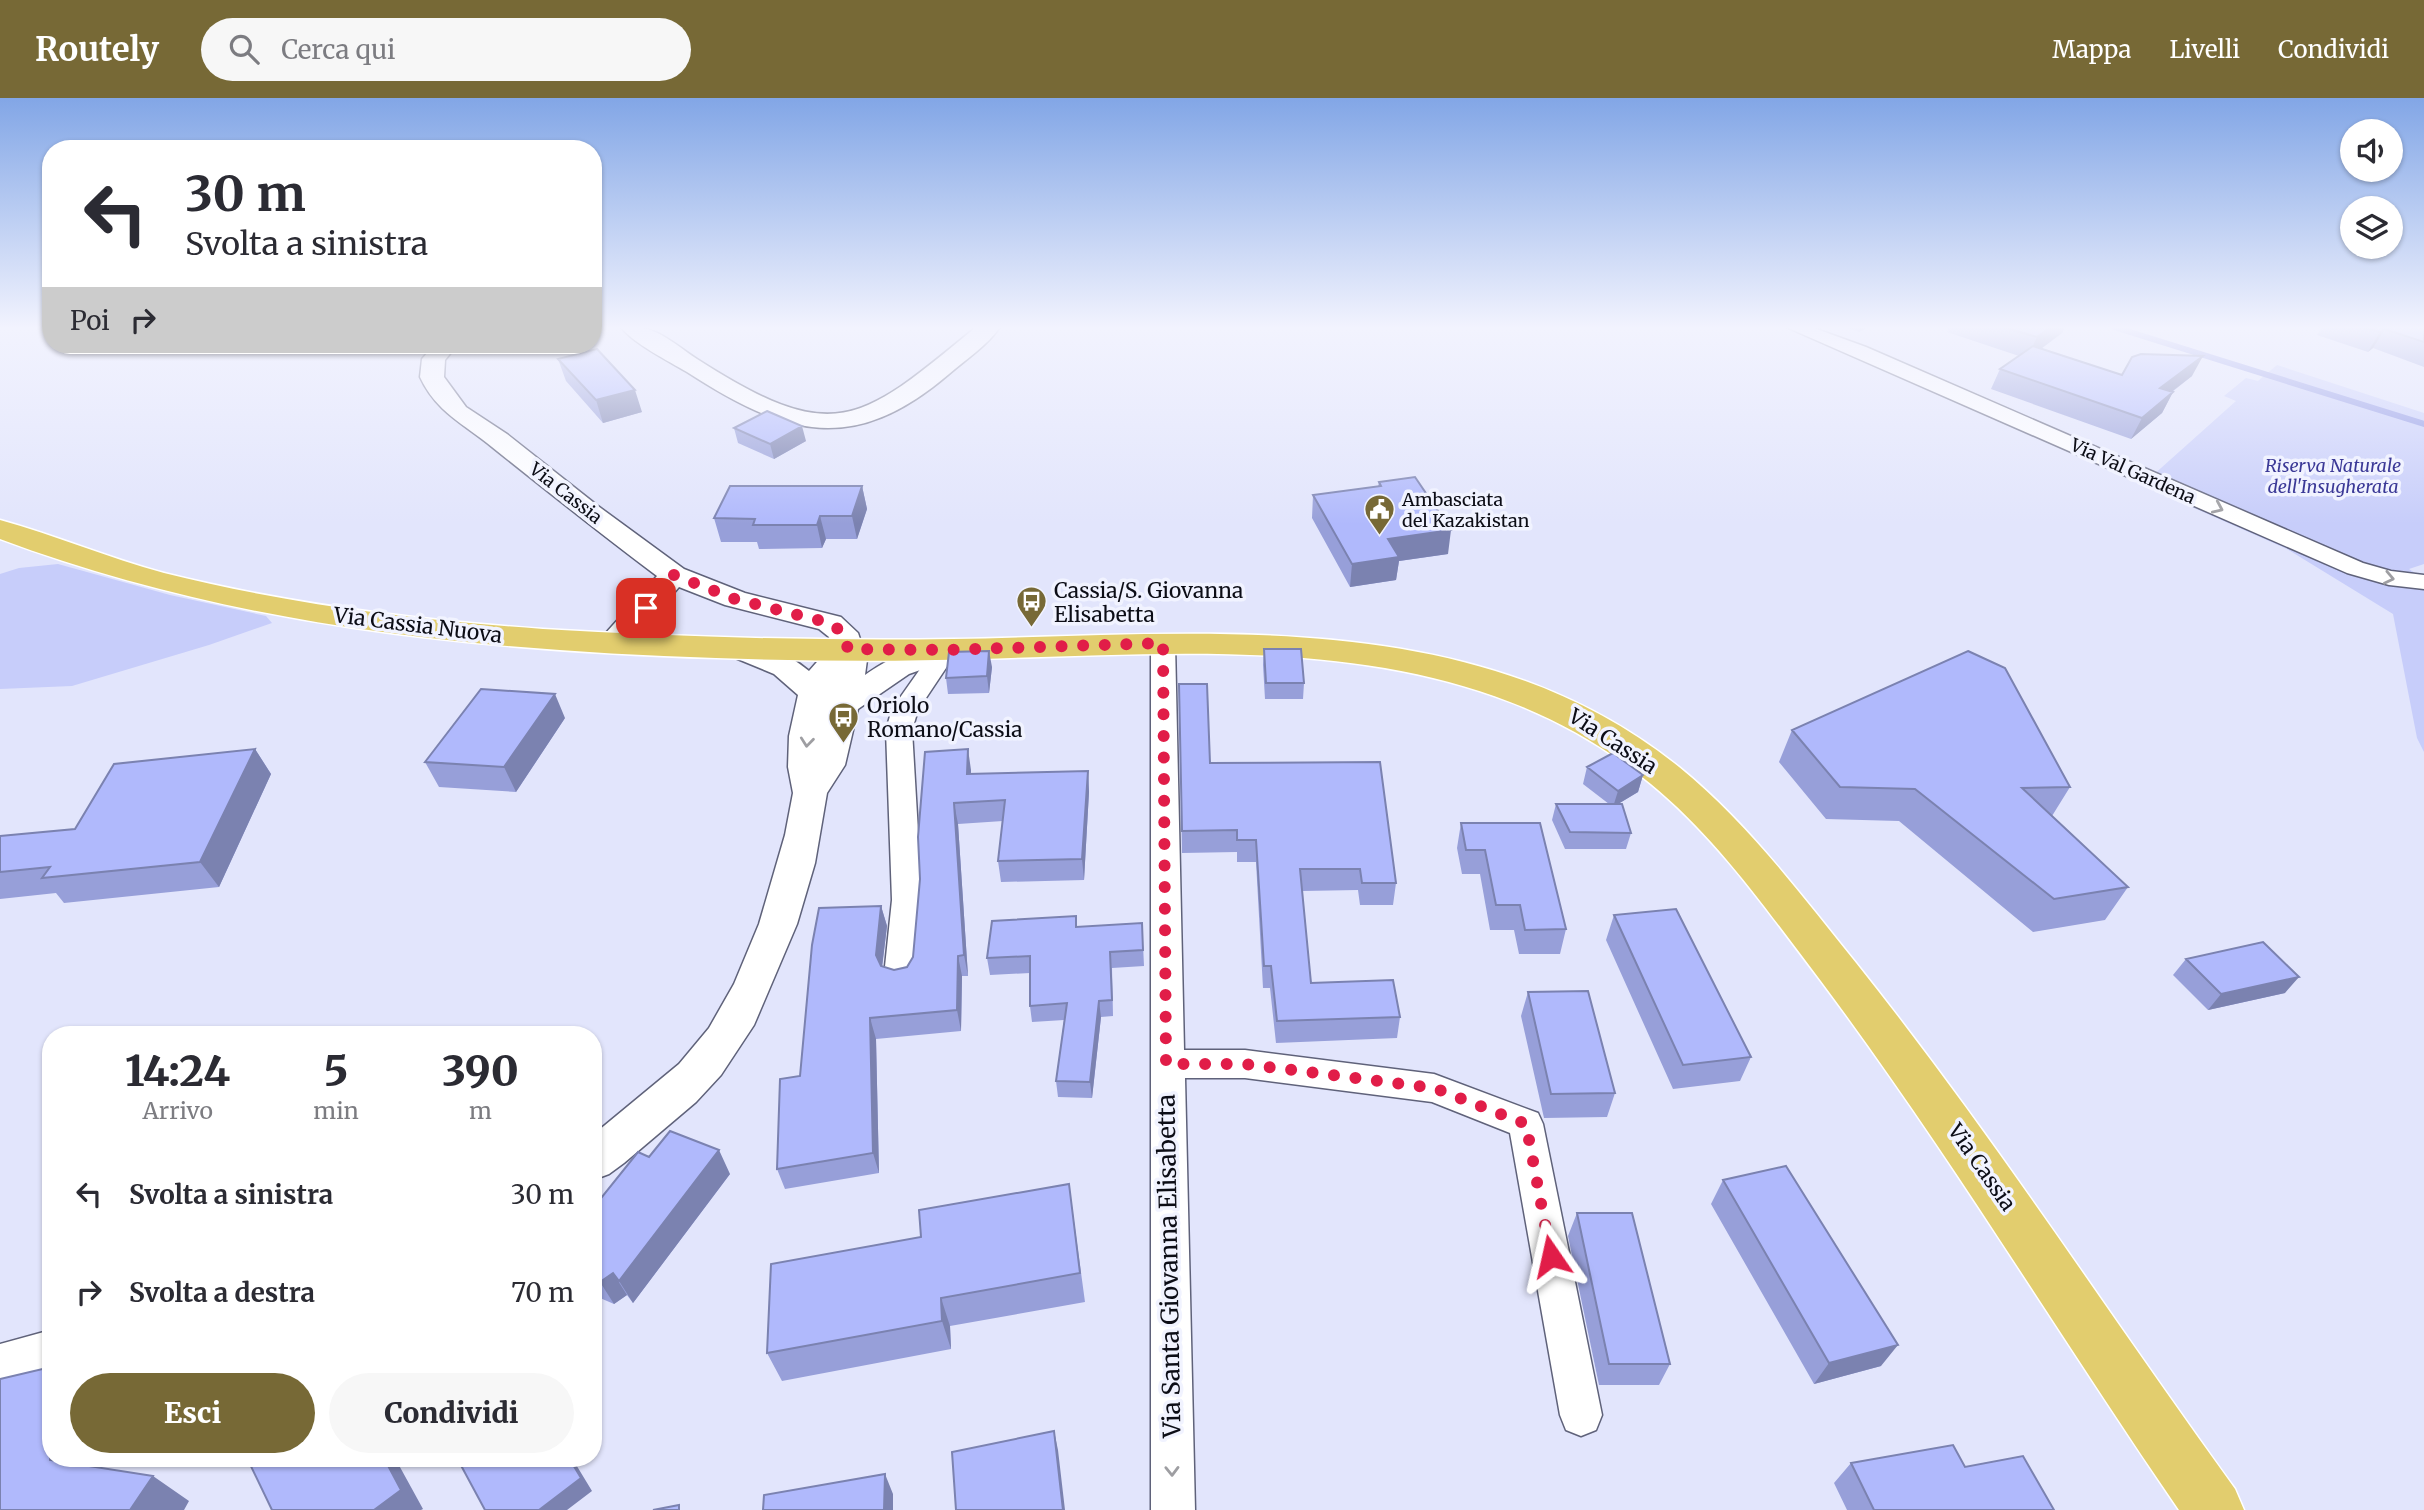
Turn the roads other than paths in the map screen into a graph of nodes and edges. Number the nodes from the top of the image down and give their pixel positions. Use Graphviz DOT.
graph roads {
  1 [pos="441,393"];
  2 [pos="454,393"];
  3 [pos="741,393"];
  4 [pos="906,393"];
  5 [pos="1956,393"];
  6 [pos="457,412"];
  7 [pos="0,529"];
  8 [pos="674,575"];
  9 [pos="2424,582"];
  10 [pos="615,642"];
  11 [pos="1163,643"];
  12 [pos="739,648"];
  13 [pos="848,649"];
  14 [pos="946,650"];
  15 [pos="829,699"];
  16 [pos="900,975"];
  17 [pos="1166,1064"];
  18 [pos="602,1153"];
  19 [pos="42,1357"];
  20 [pos="0,1369"];
  21 [pos="1581,1415"];
  22 [pos="1173,1510"];
  23 [pos="2214,1510"];
  1 -- 6 [label="street, Via Cassia"];
  2 -- 6 [label="street"];
  3 -- 4 [label="street"];
  5 -- 9 [label="street, Via Val Gardena, one-way"];
  6 -- 8 [label="street, Via Cassia"];
  7 -- 10 [label="main road, Via Cassia Nuova"];
  8 -- 10 [label="street"];
  8 -- 13 [label="street, Via Cassia"];
  10 -- 12 [label="main road, Via Cassia Nuova"];
  11 -- 14 [label="main road, Via Cassia"];
  11 -- 17 [label="street, Via Santa Giovanna Elisabetta"];
  11 -- 23 [label="main road, Via Cassia"];
  12 -- 13 [label="main road, Via Cassia Nuova"];
  12 -- 15 [label="street"];
  13 -- 14 [label="main road, Via Cassia"];
  13 -- 15 [label="street"];
  14 -- 15 [label="street"];
  14 -- 16 [label="street"];
  15 -- 18 [label="street"];
  17 -- 21 [label="street"];
  17 -- 22 [label="street, Via Santa Giovanna Elisabetta, one-way"];
  19 -- 20 [label="street"];
}
